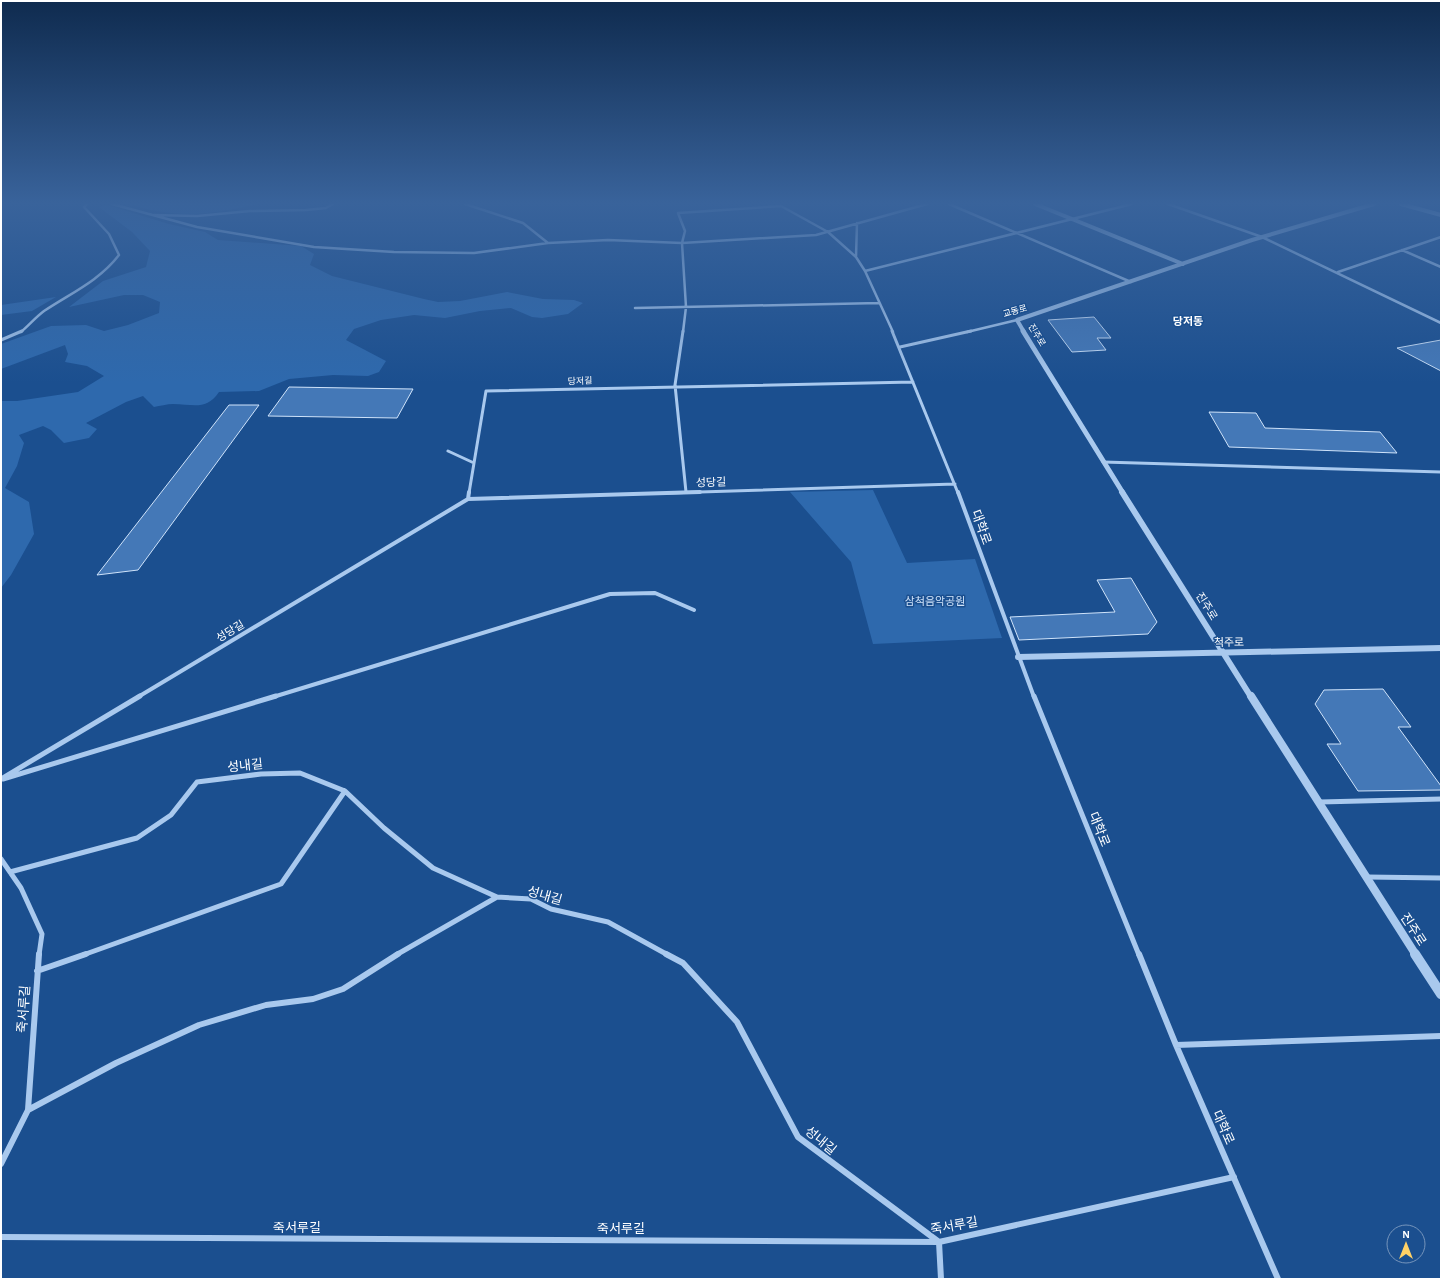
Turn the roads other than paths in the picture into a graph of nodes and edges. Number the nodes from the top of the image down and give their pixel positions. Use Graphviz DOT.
graph roads {
  1 [pos="112,264"];
  2 [pos="683,264"];
  3 [pos="860,264"];
  4 [pos="895,264"];
  5 [pos="1090,264"];
  6 [pos="1183,264"];
  7 [pos="1320,264"];
  8 [pos="1362,264"];
  9 [pos="865,271"];
  10 [pos="1338,272"];
  11 [pos="1131,282"];
  12 [pos="879,303"];
  13 [pos="686,307"];
  14 [pos="635,308"];
  15 [pos="1017,320"];
  16 [pos="1441,323"];
  17 [pos="1,340"];
  18 [pos="900,347"];
  19 [pos="913,382"];
  20 [pos="675,386"];
  21 [pos="448,451"];
  22 [pos="1103,462"];
  23 [pos="474,463"];
  24 [pos="1441,472"];
  25 [pos="955,484"];
  26 [pos="686,492"];
  27 [pos="468,499"];
  28 [pos="694,610"];
  29 [pos="1441,648"];
  30 [pos="1223,654"];
  31 [pos="1018,657"];
  32 [pos="1,779"];
  33 [pos="345,791"];
  34 [pos="1441,799"];
  35 [pos="1317,802"];
  36 [pos="1,859"];
  37 [pos="10,872"];
  38 [pos="1367,877"];
  39 [pos="1441,878"];
  40 [pos="497,897"];
  41 [pos="37,971"];
  42 [pos="1441,994"];
  43 [pos="1441,1036"];
  44 [pos="1176,1045"];
  45 [pos="28,1110"];
  46 [pos="1,1164"];
  47 [pos="1234,1177"];
  48 [pos="1,1237"];
  49 [pos="939,1242"];
  50 [pos="941,1279"];
  51 [pos="1278,1279"];
  1 -- 17 [label="street"];
  2 -- 13 [label="street"];
  3 -- 9 [label="street, 대학로"];
  4 -- 9 [label="street"];
  5 -- 11 [label="street"];
  6 -- 11 [label="street, 교동로"];
  7 -- 10 [label="street"];
  8 -- 10 [label="street"];
  9 -- 12 [label="street, 대학로"];
  10 -- 16 [label="street"];
  11 -- 15 [label="street, 교동로"];
  12 -- 13 [label="street"];
  12 -- 18 [label="street, 대학로"];
  13 -- 14 [label="street"];
  13 -- 20 [label="street"];
  15 -- 18 [label="street, 교동로"];
  15 -- 22 [label="street, 진주로"];
  18 -- 19 [label="street, 대학로"];
  19 -- 20 [label="street"];
  19 -- 25 [label="street, 대학로"];
  20 -- 23 [label="street, 당저길"];
  20 -- 26 [label="street"];
  21 -- 23 [label="street"];
  22 -- 24 [label="street"];
  22 -- 30 [label="street, 진주로"];
  23 -- 27 [label="street"];
  25 -- 26 [label="street, 성당길"];
  25 -- 31 [label="street, 대학로"];
  26 -- 27 [label="street, 성당길"];
  27 -- 32 [label="street, 성당길"];
  28 -- 32 [label="street"];
  29 -- 30 [label="street, 척주로"];
  30 -- 31 [label="street, 척주로"];
  30 -- 35 [label="street, 진주로"];
  31 -- 44 [label="street, 대학로"];
  33 -- 37 [label="street, 성내길"];
  33 -- 40 [label="street, 성내길"];
  33 -- 41 [label="street"];
  34 -- 35 [label="street"];
  35 -- 38 [label="street, 진주로"];
  36 -- 37 [label="street, 죽서루길"];
  37 -- 41 [label="street, 죽서루길"];
  38 -- 39 [label="street"];
  38 -- 42 [label="street, 진주로"];
  40 -- 45 [label="street"];
  40 -- 49 [label="street, 성내길"];
  41 -- 45 [label="street, 죽서루길"];
  43 -- 44 [label="street"];
  44 -- 47 [label="street, 대학로"];
  45 -- 46 [label="street, 죽서루길"];
  47 -- 49 [label="street, 죽서루길"];
  47 -- 51 [label="street, 대학로"];
  48 -- 49 [label="street, 죽서루길"];
  49 -- 50 [label="street"];
}
